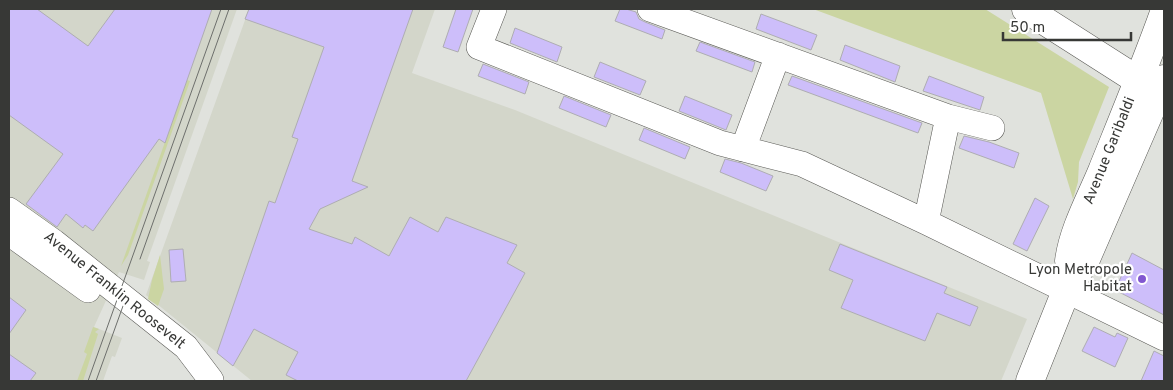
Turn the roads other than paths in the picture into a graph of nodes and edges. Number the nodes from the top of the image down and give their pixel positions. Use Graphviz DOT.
graph roads {
  1 [pos="494,9"];
  2 [pos="650,9"];
  3 [pos="1026,9"];
  4 [pos="1164,13"];
  5 [pos="778,55"];
  6 [pos="1157,88"];
  7 [pos="948,117"];
  8 [pos="992,128"];
  9 [pos="743,149"];
  10 [pos="9,210"];
  11 [pos="926,222"];
  12 [pos="9,233"];
  13 [pos="82,275"];
  14 [pos="1066,291"];
  15 [pos="1164,338"];
  16 [pos="1036,379"];
  17 [pos="212,381"];
  1 -- 9 [label="street"];
  2 -- 5 [label="street"];
  3 -- 6 [label="main road"];
  4 -- 6 [label="main road, Avenue Garibaldi"];
  5 -- 7 [label="street"];
  5 -- 9 [label="street"];
  6 -- 14 [label="main road, Avenue Garibaldi"];
  7 -- 8 [label="street"];
  7 -- 11 [label="street"];
  9 -- 11 [label="street"];
  10 -- 13 [label="street, Avenue Franklin Roosevelt"];
  11 -- 14 [label="street"];
  12 -- 13 [label="street, Avenue Franklin Roosevelt"];
  13 -- 17 [label="street, Avenue Franklin Roosevelt"];
  14 -- 15 [label="street"];
  14 -- 16 [label="main road, Avenue Garibaldi"];
}
